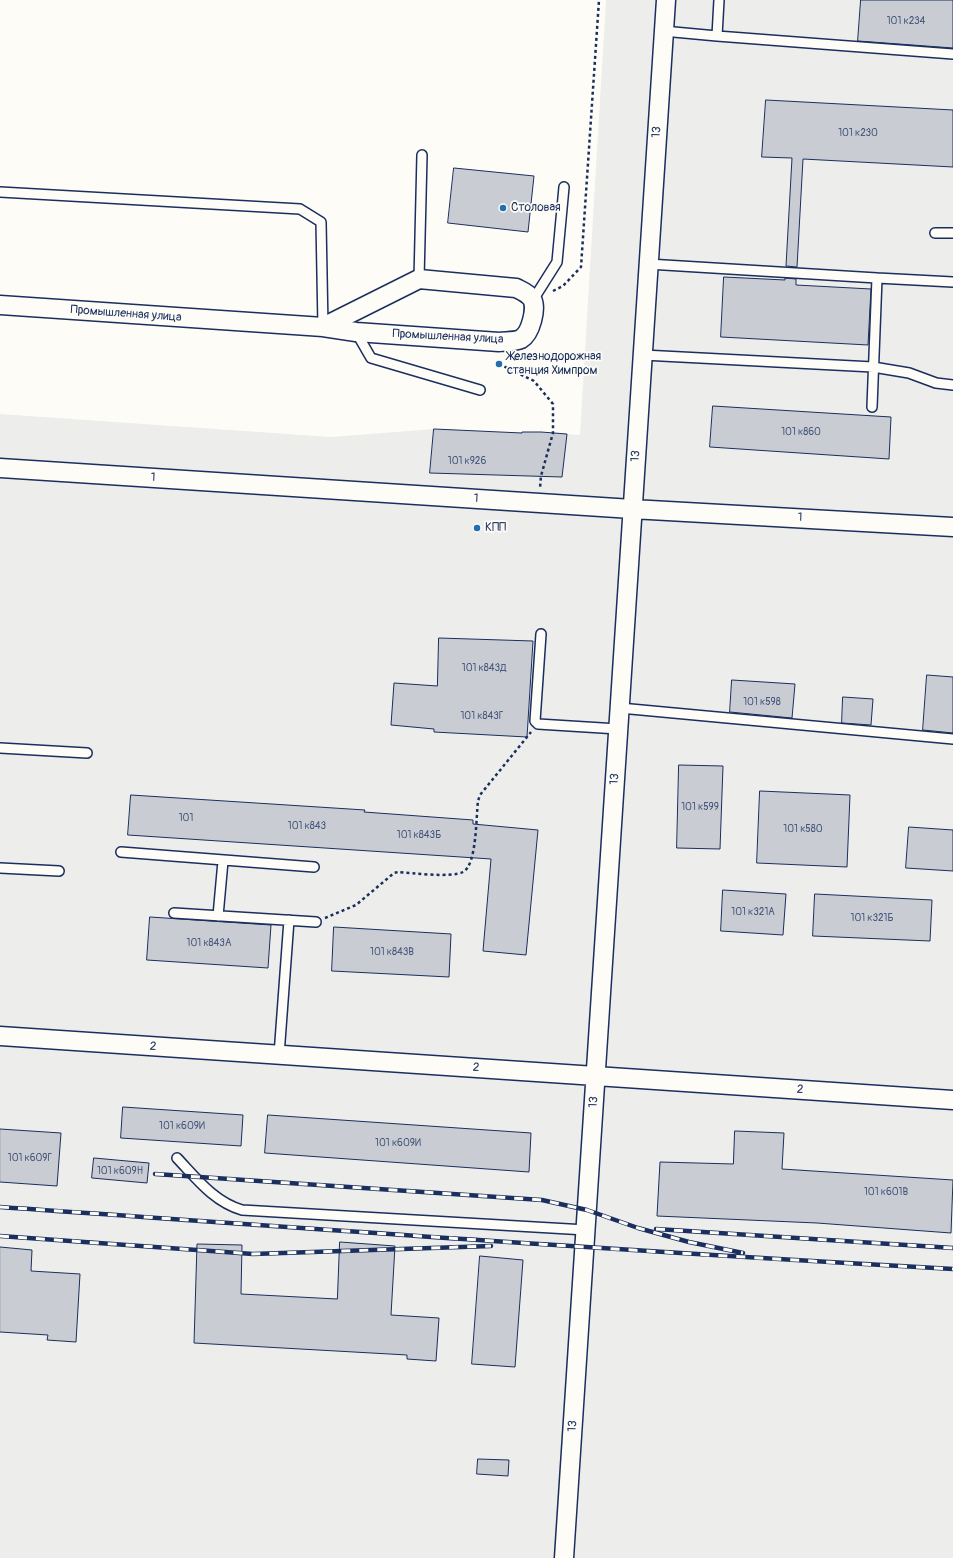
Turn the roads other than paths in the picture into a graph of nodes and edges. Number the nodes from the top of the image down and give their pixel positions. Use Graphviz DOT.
graph roads {
  1 [pos="666,0"];
  2 [pos="719,0"];
  3 [pos="663,31"];
  4 [pos="717,36"];
  5 [pos="953,54"];
  6 [pos="422,155"];
  7 [pos="564,188"];
  8 [pos="0,192"];
  9 [pos="935,233"];
  10 [pos="953,233"];
  11 [pos="648,264"];
  12 [pos="877,278"];
  13 [pos="419,279"];
  14 [pos="953,282"];
  15 [pos="533,300"];
  16 [pos="0,305"];
  17 [pos="323,327"];
  18 [pos="356,332"];
  19 [pos="643,354"];
  20 [pos="872,367"];
  21 [pos="953,385"];
  22 [pos="480,390"];
  23 [pos="872,407"];
  24 [pos="0,468"];
  25 [pos="632,509"];
  26 [pos="953,527"];
  27 [pos="541,634"];
  28 [pos="620,708"];
  29 [pos="618,729"];
  30 [pos="953,740"];
  31 [pos="0,748"];
  32 [pos="87,753"];
  33 [pos="121,852"];
  34 [pos="223,861"];
  35 [pos="314,867"];
  36 [pos="0,868"];
  37 [pos="59,871"];
  38 [pos="174,913"];
  39 [pos="218,916"];
  40 [pos="289,920"];
  41 [pos="316,922"];
  42 [pos="0,1036"];
  43 [pos="279,1055"];
  44 [pos="596,1076"];
  45 [pos="953,1100"];
  46 [pos="177,1158"];
  47 [pos="586,1230"];
  48 [pos="564,1558"];
  1 -- 3 [label="street, 13"];
  2 -- 4 [label="lane"];
  3 -- 4 [label="lane"];
  3 -- 11 [label="street, 13"];
  4 -- 5 [label="lane"];
  6 -- 13 [label="lane"];
  7 -- 15 [label="lane"];
  8 -- 17 [label="lane"];
  9 -- 10 [label="lane"];
  11 -- 12 [label="lane"];
  11 -- 19 [label="street, 13"];
  12 -- 14 [label="lane"];
  12 -- 20 [label="lane"];
  13 -- 15 [label="street"];
  13 -- 17 [label="street"];
  15 -- 18 [label="street, Промышленная улица"];
  16 -- 17 [label="street, Промышленная улица"];
  17 -- 18 [label="street, Промышленная улица"];
  18 -- 22 [label="lane"];
  19 -- 20 [label="lane"];
  19 -- 25 [label="street, 13"];
  20 -- 21 [label="lane"];
  20 -- 23 [label="lane"];
  24 -- 25 [label="street, 1"];
  25 -- 26 [label="street, 1"];
  25 -- 28 [label="street, 13"];
  27 -- 29 [label="lane"];
  28 -- 29 [label="street, 13"];
  28 -- 30 [label="lane"];
  29 -- 44 [label="street, 13"];
  31 -- 32 [label="lane"];
  33 -- 34 [label="lane"];
  34 -- 35 [label="lane"];
  34 -- 39 [label="lane"];
  36 -- 37 [label="lane"];
  38 -- 39 [label="lane"];
  39 -- 40 [label="lane"];
  40 -- 41 [label="lane"];
  40 -- 43 [label="lane"];
  42 -- 43 [label="street, 2"];
  43 -- 44 [label="street, 2"];
  44 -- 45 [label="street, 2"];
  44 -- 47 [label="street, 13"];
  46 -- 47 [label="lane"];
  47 -- 48 [label="street, 13"];
}
